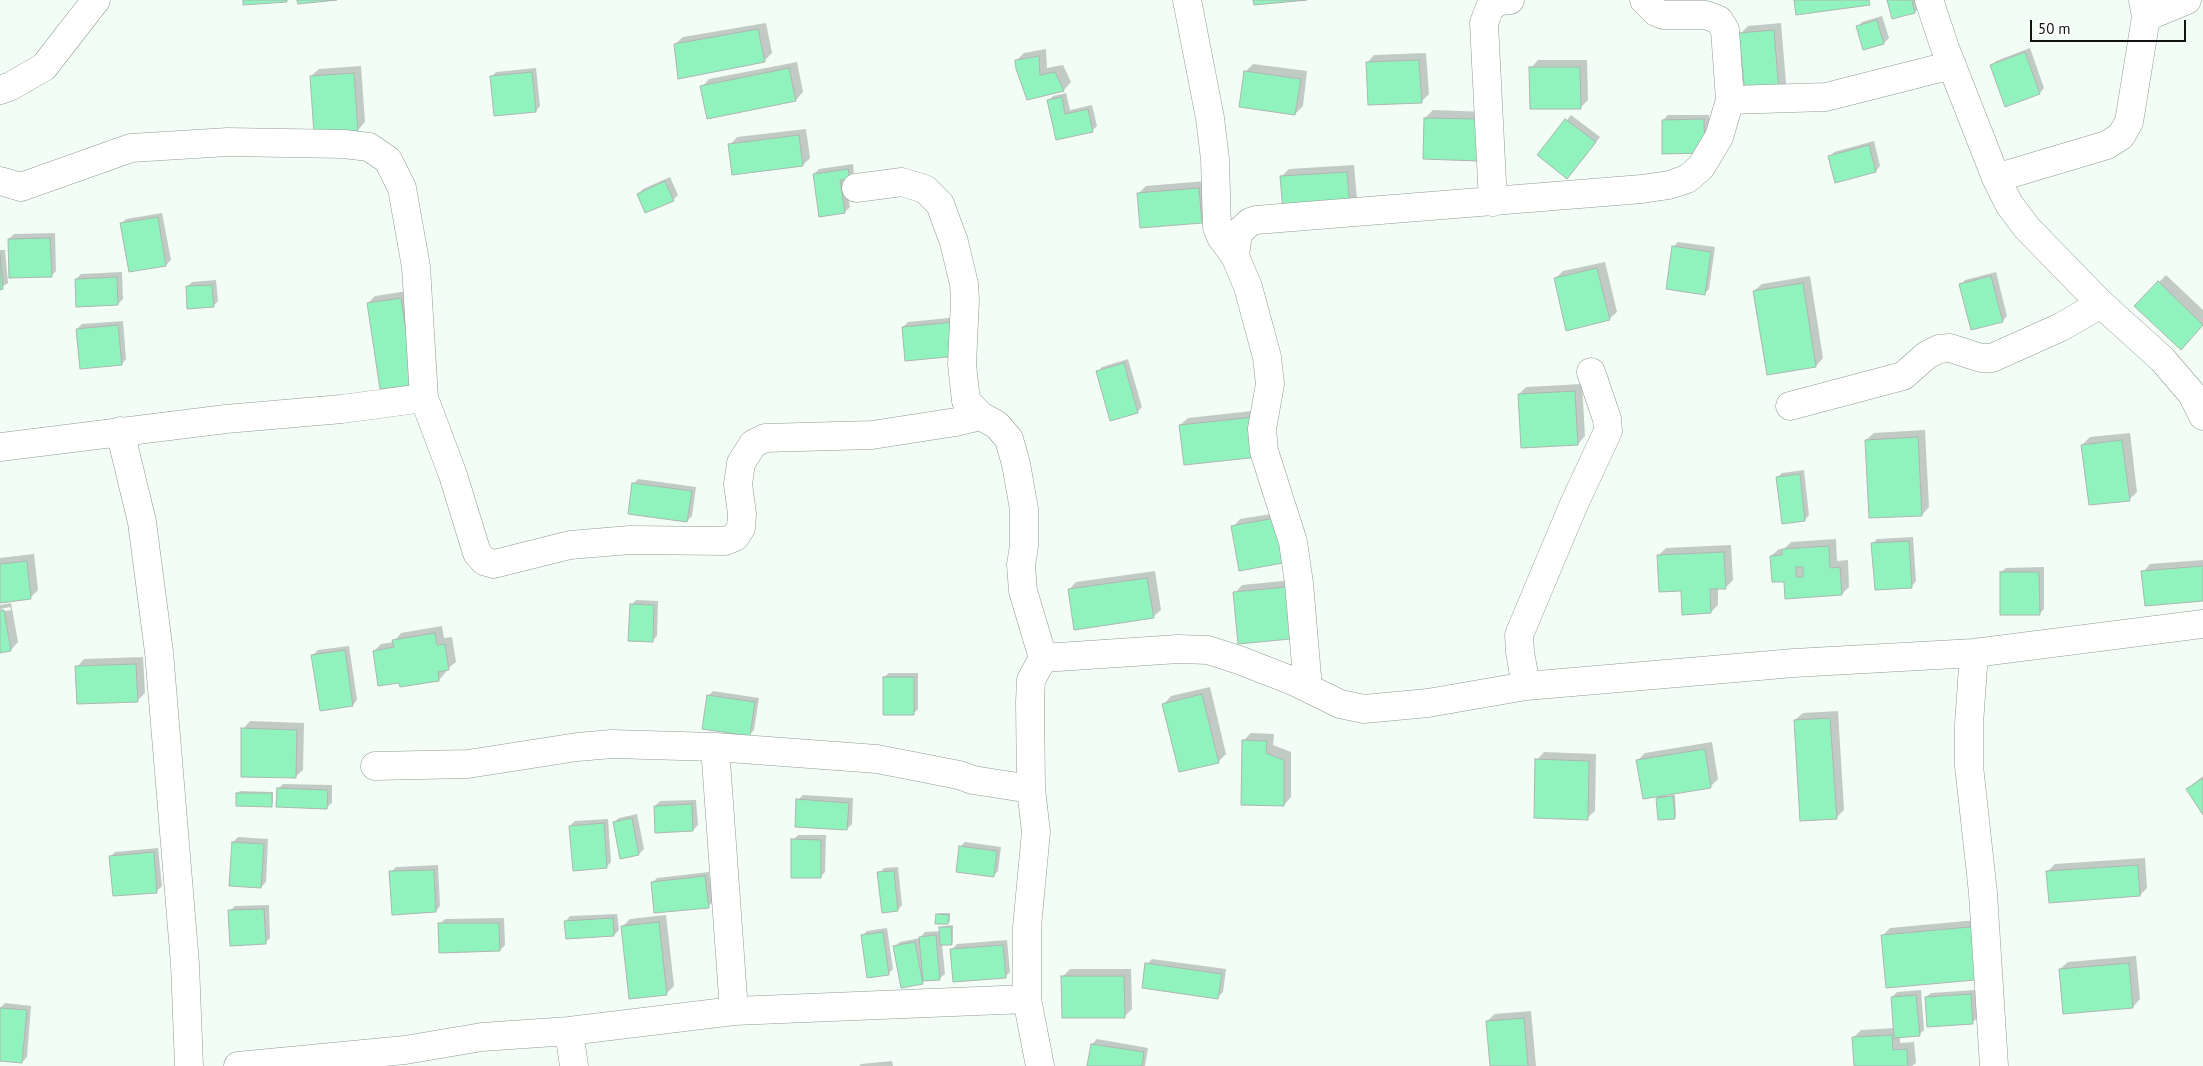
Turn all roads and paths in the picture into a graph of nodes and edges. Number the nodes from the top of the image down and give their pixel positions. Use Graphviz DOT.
graph roads {
  1 [pos="96,0"];
  2 [pos="1187,0"];
  3 [pos="1510,0"];
  4 [pos="1644,0"];
  5 [pos="1930,0"];
  6 [pos="2188,0"];
  7 [pos="2145,9"];
  8 [pos="1952,65"];
  9 [pos="0,90"];
  10 [pos="1730,100"];
  11 [pos="1996,178"];
  12 [pos="0,181"];
  13 [pos="856,188"];
  14 [pos="1492,202"];
  15 [pos="1235,256"];
  16 [pos="2101,304"];
  17 [pos="1591,372"];
  18 [pos="424,398"];
  19 [pos="1790,406"];
  20 [pos="981,416"];
  21 [pos="2203,416"];
  22 [pos="120,431"];
  23 [pos="0,447"];
  24 [pos="2203,624"];
  25 [pos="1974,654"];
  26 [pos="1043,658"];
  27 [pos="1526,686"];
  28 [pos="1308,688"];
  29 [pos="715,747"];
  30 [pos="375,766"];
  31 [pos="1031,789"];
  32 [pos="1027,999"];
  33 [pos="734,1011"];
  34 [pos="569,1031"];
  35 [pos="189,1066"];
  36 [pos="238,1066"];
  37 [pos="574,1066"];
  38 [pos="1040,1066"];
  39 [pos="1994,1066"];
  1 -- 9 [label="street"];
  2 -- 15 [label="street"];
  3 -- 14 [label="street"];
  4 -- 10 [label="street"];
  5 -- 8 [label="street"];
  6 -- 7 [label="street"];
  7 -- 11 [label="street"];
  8 -- 10 [label="street"];
  8 -- 11 [label="street"];
  10 -- 14 [label="street"];
  11 -- 16 [label="street"];
  12 -- 18 [label="street"];
  13 -- 20 [label="street"];
  14 -- 15 [label="street"];
  15 -- 28 [label="street"];
  16 -- 19 [label="street"];
  16 -- 21 [label="street"];
  17 -- 27 [label="street"];
  18 -- 20 [label="street"];
  18 -- 22 [label="street"];
  20 -- 26 [label="street"];
  22 -- 23 [label="street"];
  22 -- 35 [label="street"];
  24 -- 25 [label="street"];
  25 -- 27 [label="street"];
  25 -- 39 [label="street"];
  26 -- 28 [label="street"];
  26 -- 31 [label="street"];
  27 -- 28 [label="street"];
  29 -- 30 [label="street"];
  29 -- 31 [label="street"];
  29 -- 33 [label="street"];
  31 -- 32 [label="street"];
  32 -- 33 [label="street"];
  32 -- 38 [label="street"];
  33 -- 34 [label="street"];
  34 -- 36 [label="street"];
  34 -- 37 [label="street"];
}
